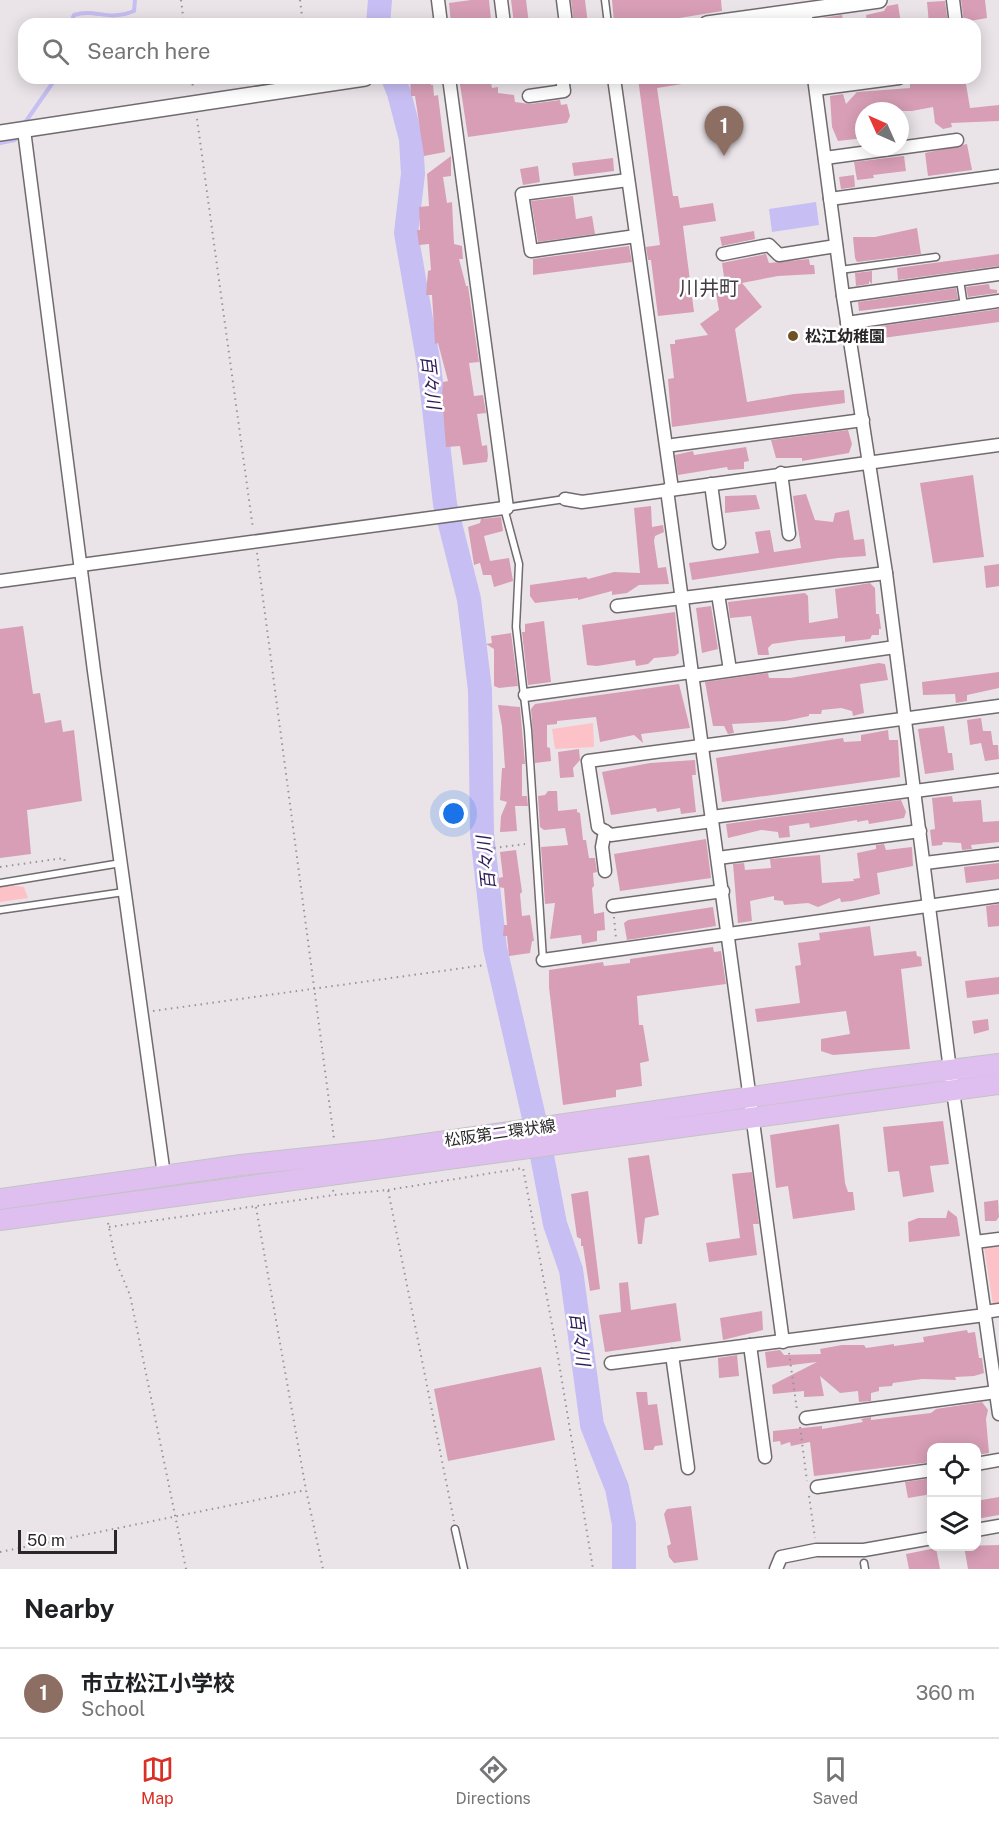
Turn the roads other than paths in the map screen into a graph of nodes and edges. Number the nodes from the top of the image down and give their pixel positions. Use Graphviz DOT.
graph roads {
  1 [pos="438,0"];
  2 [pos="501,0"];
  3 [pos="563,0"];
  4 [pos="605,0"];
  5 [pos="879,0"];
  6 [pos="953,0"];
  7 [pos="807,11"];
  8 [pos="440,18"];
  9 [pos="503,18"];
  10 [pos="565,18"];
  11 [pos="607,18"];
  12 [pos="753,18"];
  13 [pos="955,18"];
  14 [pos="325,84"];
  15 [pos="450,84"];
  16 [pos="563,84"];
  17 [pos="615,84"];
  18 [pos="815,84"];
  19 [pos="529,96"];
  20 [pos="12,132"];
  21 [pos="957,140"];
  22 [pos="825,158"];
  23 [pos="999,176"];
  24 [pos="628,180"];
  25 [pos="830,200"];
  26 [pos="636,236"];
  27 [pos="836,246"];
  28 [pos="723,254"];
  29 [pos="936,257"];
  30 [pos="840,270"];
  31 [pos="999,274"];
  32 [pos="960,280"];
  33 [pos="843,296"];
  34 [pos="999,301"];
  35 [pos="964,306"];
  36 [pos="847,323"];
  37 [pos="862,420"];
  38 [pos="674,445"];
  39 [pos="999,445"];
  40 [pos="869,461"];
  41 [pos="781,473"];
  42 [pos="711,483"];
  43 [pos="670,490"];
  44 [pos="565,499"];
  45 [pos="506,508"];
  46 [pos="789,534"];
  47 [pos="719,543"];
  48 [pos="81,567"];
  49 [pos="886,573"];
  50 [pos="0,581"];
  51 [pos="718,594"];
  52 [pos="682,599"];
  53 [pos="616,606"];
  54 [pos="895,647"];
  55 [pos="730,670"];
  56 [pos="692,674"];
  57 [pos="525,694"];
  58 [pos="999,706"];
  59 [pos="904,719"];
  60 [pos="701,746"];
  61 [pos="999,780"];
  62 [pos="915,790"];
  63 [pos="712,819"];
  64 [pos="605,831"];
  65 [pos="920,831"];
  66 [pos="999,854"];
  67 [pos="718,858"];
  68 [pos="121,863"];
  69 [pos="925,863"];
  70 [pos="605,871"];
  71 [pos="0,883"];
  72 [pos="723,891"];
  73 [pos="125,892"];
  74 [pos="999,896"];
  75 [pos="613,906"];
  76 [pos="929,907"];
  77 [pos="0,910"];
  78 [pos="729,934"];
  79 [pos="543,960"];
  80 [pos="999,1064"];
  81 [pos="950,1070"];
  82 [pos="999,1084"];
  83 [pos="953,1090"];
  84 [pos="752,1106"];
  85 [pos="517,1140"];
  86 [pos="164,1175"];
  87 [pos="0,1199"];
  88 [pos="0,1220"];
  89 [pos="999,1239"];
  90 [pos="975,1242"];
  91 [pos="999,1310"];
  92 [pos="984,1314"];
  93 [pos="785,1342"];
  94 [pos="750,1345"];
  95 [pos="672,1355"];
  96 [pos="611,1363"];
  97 [pos="996,1392"];
  98 [pos="999,1414"];
  99 [pos="801,1418"];
  100 [pos="765,1457"];
  101 [pos="999,1460"];
  102 [pos="981,1463"];
  103 [pos="688,1468"];
  104 [pos="927,1471"];
  105 [pos="811,1488"];
  106 [pos="999,1526"];
  107 [pos="456,1529"];
  108 [pos="981,1529"];
  109 [pos="927,1539"];
  110 [pos="464,1569"];
  111 [pos="776,1569"];
  1 -- 8 [label="street"];
  2 -- 9 [label="street"];
  3 -- 10 [label="street"];
  4 -- 11 [label="lane"];
  5 -- 7 [label="street"];
  6 -- 13 [label="street"];
  7 -- 12 [label="street"];
  14 -- 20 [label="street"];
  15 -- 45 [label="street"];
  16 -- 19 [label="street"];
  17 -- 24 [label="street"];
  18 -- 22 [label="street"];
  20 -- 48 [label="street"];
  21 -- 22 [label="street"];
  22 -- 25 [label="street"];
  23 -- 25 [label="street"];
  24 -- 26 [label="street"];
  24 -- 26 [label="street"];
  25 -- 27 [label="street"];
  26 -- 43 [label="street"];
  27 -- 28 [label="street"];
  27 -- 30 [label="street"];
  29 -- 30 [label="lane"];
  30 -- 33 [label="street"];
  31 -- 32 [label="street"];
  32 -- 33 [label="street"];
  32 -- 35 [label="lane"];
  33 -- 36 [label="street"];
  34 -- 35 [label="street"];
  35 -- 36 [label="street"];
  36 -- 37 [label="street"];
  37 -- 38 [label="street"];
  37 -- 40 [label="street"];
  39 -- 40 [label="street"];
  40 -- 41 [label="street"];
  40 -- 49 [label="street"];
  41 -- 42 [label="street"];
  41 -- 46 [label="street"];
  42 -- 43 [label="street"];
  42 -- 47 [label="street"];
  43 -- 44 [label="street"];
  43 -- 52 [label="street"];
  44 -- 45 [label="lane"];
  45 -- 48 [label="street"];
  45 -- 57 [label="lane"];
  48 -- 50 [label="street"];
  48 -- 68 [label="street"];
  49 -- 51 [label="street"];
  49 -- 54 [label="street"];
  51 -- 52 [label="street"];
  51 -- 55 [label="street"];
  52 -- 53 [label="street"];
  52 -- 56 [label="street"];
  54 -- 55 [label="street"];
  54 -- 59 [label="street"];
  55 -- 56 [label="street"];
  56 -- 57 [label="street"];
  56 -- 60 [label="street"];
  57 -- 79 [label="lane"];
  58 -- 59 [label="street"];
  59 -- 60 [label="street"];
  59 -- 62 [label="street"];
  60 -- 63 [label="street"];
  60 -- 64 [label="street"];
  61 -- 62 [label="street"];
  62 -- 63 [label="street"];
  62 -- 65 [label="street"];
  63 -- 64 [label="street"];
  63 -- 67 [label="street"];
  64 -- 70 [label="street"];
  65 -- 67 [label="street"];
  65 -- 69 [label="street"];
  66 -- 69 [label="street"];
  67 -- 72 [label="street"];
  68 -- 71 [label="lane"];
  68 -- 73 [label="street"];
  69 -- 76 [label="street"];
  72 -- 75 [label="street"];
  72 -- 78 [label="street"];
  73 -- 77 [label="lane"];
  73 -- 86 [label="street"];
  74 -- 76 [label="street"];
  76 -- 78 [label="street"];
  76 -- 81 [label="street"];
  78 -- 79 [label="street"];
  78 -- 84 [label="street"];
  80 -- 81 [label="main road, 松阪第二環状線"];
  81 -- 83 [label="street"];
  81 -- 84 [label="main road, 松阪第二環状線"];
  82 -- 83 [label="main road, 松阪第二環状線"];
  83 -- 84 [label="main road, 松阪第二環状線"];
  83 -- 90 [label="street"];
  84 -- 85 [label="main road, 松阪第二環状線"];
  84 -- 93 [label="street"];
  85 -- 86 [label="main road, 松阪第二環状線"];
  85 -- 88 [label="main road, 松阪第二環状線"];
  86 -- 87 [label="main road, 松阪第二環状線"];
  89 -- 90 [label="street"];
  90 -- 92 [label="street"];
  91 -- 92 [label="street"];
  92 -- 93 [label="street"];
  92 -- 97 [label="street"];
  93 -- 94 [label="street"];
  94 -- 95 [label="street"];
  94 -- 100 [label="street"];
  95 -- 96 [label="street"];
  95 -- 103 [label="street"];
  97 -- 98 [label="street"];
  97 -- 99 [label="street"];
  101 -- 102 [label="street"];
  104 -- 105 [label="street"];
  106 -- 108 [label="street"];
  107 -- 110 [label="lane"];
  109 -- 111 [label="street"];
}
